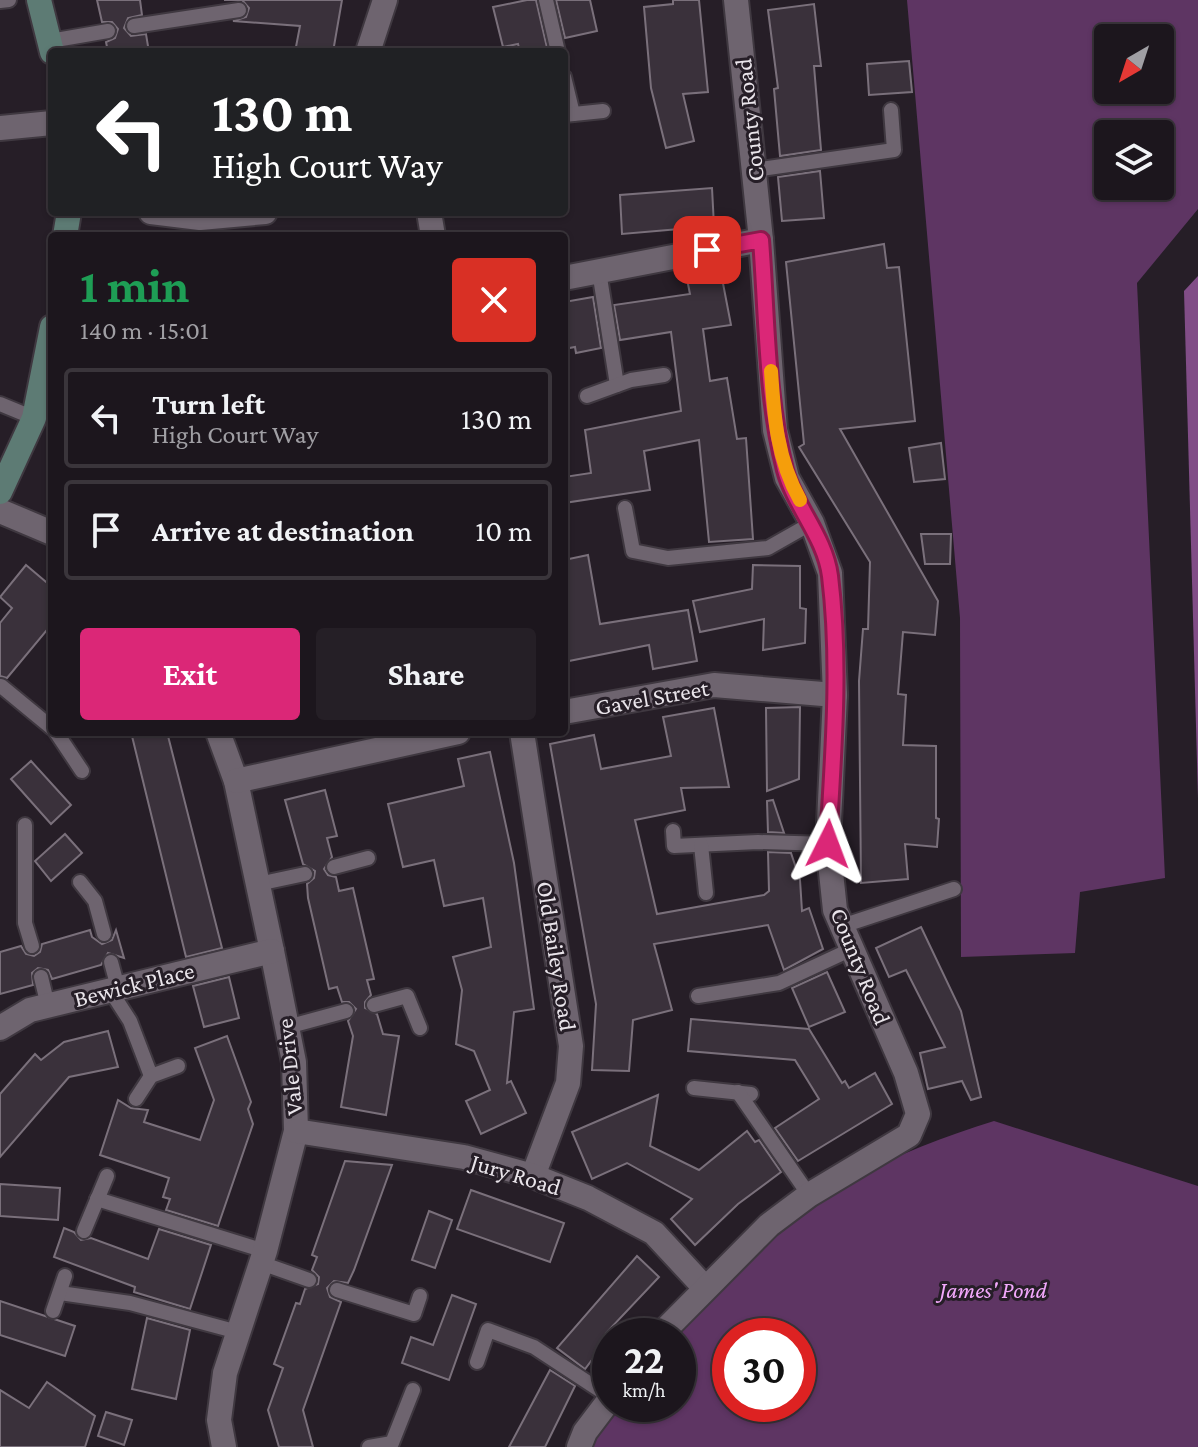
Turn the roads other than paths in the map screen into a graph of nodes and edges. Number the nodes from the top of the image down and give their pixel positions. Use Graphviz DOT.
graph roads {
  1 [pos="9,0"];
  2 [pos="39,0"];
  3 [pos="385,0"];
  4 [pos="546,0"];
  5 [pos="736,0"];
  6 [pos="0,1"];
  7 [pos="239,10"];
  8 [pos="134,26"];
  9 [pos="108,31"];
  10 [pos="51,47"];
  11 [pos="369,48"];
  12 [pos="557,48"];
  13 [pos="891,110"];
  14 [pos="603,111"];
  15 [pos="568,114"];
  16 [pos="48,123"];
  17 [pos="0,128"];
  18 [pos="754,170"];
  19 [pos="184,216"];
  20 [pos="222,216"];
  21 [pos="761,240"];
  22 [pos="599,271"];
  23 [pos="568,277"];
  24 [pos="48,347"];
  25 [pos="664,375"];
  26 [pos="617,385"];
  27 [pos="587,396"];
  28 [pos="0,404"];
  29 [pos="34,418"];
  30 [pos="0,492"];
  31 [pos="625,508"];
  32 [pos="0,511"];
  33 [pos="812,523"];
  34 [pos="48,531"];
  35 [pos="1,686"];
  36 [pos="835,695"];
  37 [pos="568,711"];
  38 [pos="48,725"];
  39 [pos="58,736"];
  40 [pos="219,736"];
  41 [pos="440,736"];
  42 [pos="523,736"];
  43 [pos="82,771"];
  44 [pos="236,781"];
  45 [pos="25,825"];
  46 [pos="673,831"];
  47 [pos="828,844"];
  48 [pos="701,845"];
  49 [pos="368,858"];
  50 [pos="334,867"];
  51 [pos="305,874"];
  52 [pos="80,882"];
  53 [pos="258,884"];
  54 [pos="954,889"];
  55 [pos="706,893"];
  56 [pos="842,926"];
  57 [pos="104,934"];
  58 [pos="32,946"];
  59 [pos="852,949"];
  60 [pos="272,951"];
  61 [pos="111,962"];
  62 [pos="41,977"];
  63 [pos="114,989"];
  64 [pos="698,996"];
  65 [pos="374,1005"];
  66 [pos="48,1006"];
  67 [pos="346,1011"];
  68 [pos="287,1027"];
  69 [pos="0,1028"];
  70 [pos="420,1028"];
  71 [pos="178,1066"];
  72 [pos="151,1076"];
  73 [pos="694,1088"];
  74 [pos="136,1099"];
  75 [pos="296,1131"];
  76 [pos="107,1176"];
  77 [pos="533,1176"];
  78 [pos="809,1195"];
  79 [pos="97,1199"];
  80 [pos="84,1231"];
  81 [pos="263,1257"];
  82 [pos="65,1276"];
  83 [pos="309,1280"];
  84 [pos="705,1288"];
  85 [pos="337,1290"];
  86 [pos="60,1293"];
  87 [pos="420,1296"];
  88 [pos="53,1311"];
  89 [pos="676,1318"];
  90 [pos="238,1332"];
  91 [pos="477,1362"];
  92 [pos="592,1386"];
  93 [pos="413,1390"];
  94 [pos="592,1422"];
  95 [pos="224,1447"];
  96 [pos="369,1447"];
  97 [pos="579,1447"];
  1 -- 6 [label="lane"];
  2 -- 10 [label="street"];
  3 -- 11 [label="street"];
  4 -- 12 [label="lane"];
  5 -- 18 [label="street, County Road"];
  7 -- 8 [label="lane"];
  9 -- 10 [label="lane"];
  13 -- 18 [label="lane"];
  14 -- 15 [label="lane"];
  16 -- 17 [label="street"];
  18 -- 21 [label="street, County Road"];
  19 -- 20 [label="street"];
  21 -- 22 [label="street"];
  21 -- 33 [label="street, County Road"];
  22 -- 23 [label="street"];
  22 -- 26 [label="lane"];
  24 -- 29 [label="street"];
  25 -- 26 [label="lane"];
  26 -- 27 [label="lane"];
  28 -- 29 [label="lane"];
  29 -- 30 [label="street"];
  31 -- 33 [label="lane"];
  32 -- 34 [label="street"];
  33 -- 36 [label="street, County Road"];
  35 -- 38 [label="lane"];
  36 -- 37 [label="street, Gavel Street"];
  36 -- 47 [label="street, County Road"];
  39 -- 43 [label="lane"];
  40 -- 44 [label="street, Vale Drive"];
  41 -- 44 [label="street"];
  42 -- 77 [label="street, Old Bailey Road"];
  44 -- 53 [label="street, Vale Drive"];
  45 -- 58 [label="lane"];
  46 -- 48 [label="lane"];
  47 -- 48 [label="lane"];
  47 -- 56 [label="street, County Road"];
  48 -- 55 [label="lane"];
  49 -- 50 [label="lane"];
  51 -- 53 [label="lane"];
  52 -- 57 [label="lane"];
  53 -- 60 [label="street, Vale Drive"];
  54 -- 56 [label="lane"];
  56 -- 59 [label="street, County Road"];
  59 -- 64 [label="lane"];
  59 -- 78 [label="street, County Road"];
  60 -- 63 [label="street, Bewick Place"];
  60 -- 68 [label="street, Vale Drive"];
  61 -- 63 [label="lane"];
  62 -- 66 [label="lane"];
  63 -- 66 [label="street, Bewick Place"];
  63 -- 72 [label="lane"];
  65 -- 70 [label="lane"];
  66 -- 69 [label="street, Bewick Place"];
  67 -- 68 [label="lane"];
  68 -- 75 [label="street, Vale Drive"];
  71 -- 72 [label="lane"];
  72 -- 74 [label="lane"];
  73 -- 78 [label="lane"];
  75 -- 77 [label="street, Jury Road"];
  75 -- 81 [label="street, Vale Drive"];
  76 -- 79 [label="lane"];
  77 -- 84 [label="street, Jury Road"];
  78 -- 84 [label="street, County Road"];
  79 -- 80 [label="lane"];
  79 -- 81 [label="lane"];
  81 -- 83 [label="lane"];
  81 -- 90 [label="street, Vale Drive"];
  82 -- 86 [label="lane"];
  84 -- 89 [label="street, County Road"];
  85 -- 87 [label="lane"];
  86 -- 88 [label="lane"];
  86 -- 90 [label="lane"];
  90 -- 95 [label="street, Vale Drive"];
  91 -- 92 [label="lane"];
  93 -- 96 [label="lane"];
  94 -- 97 [label="street"];
}
